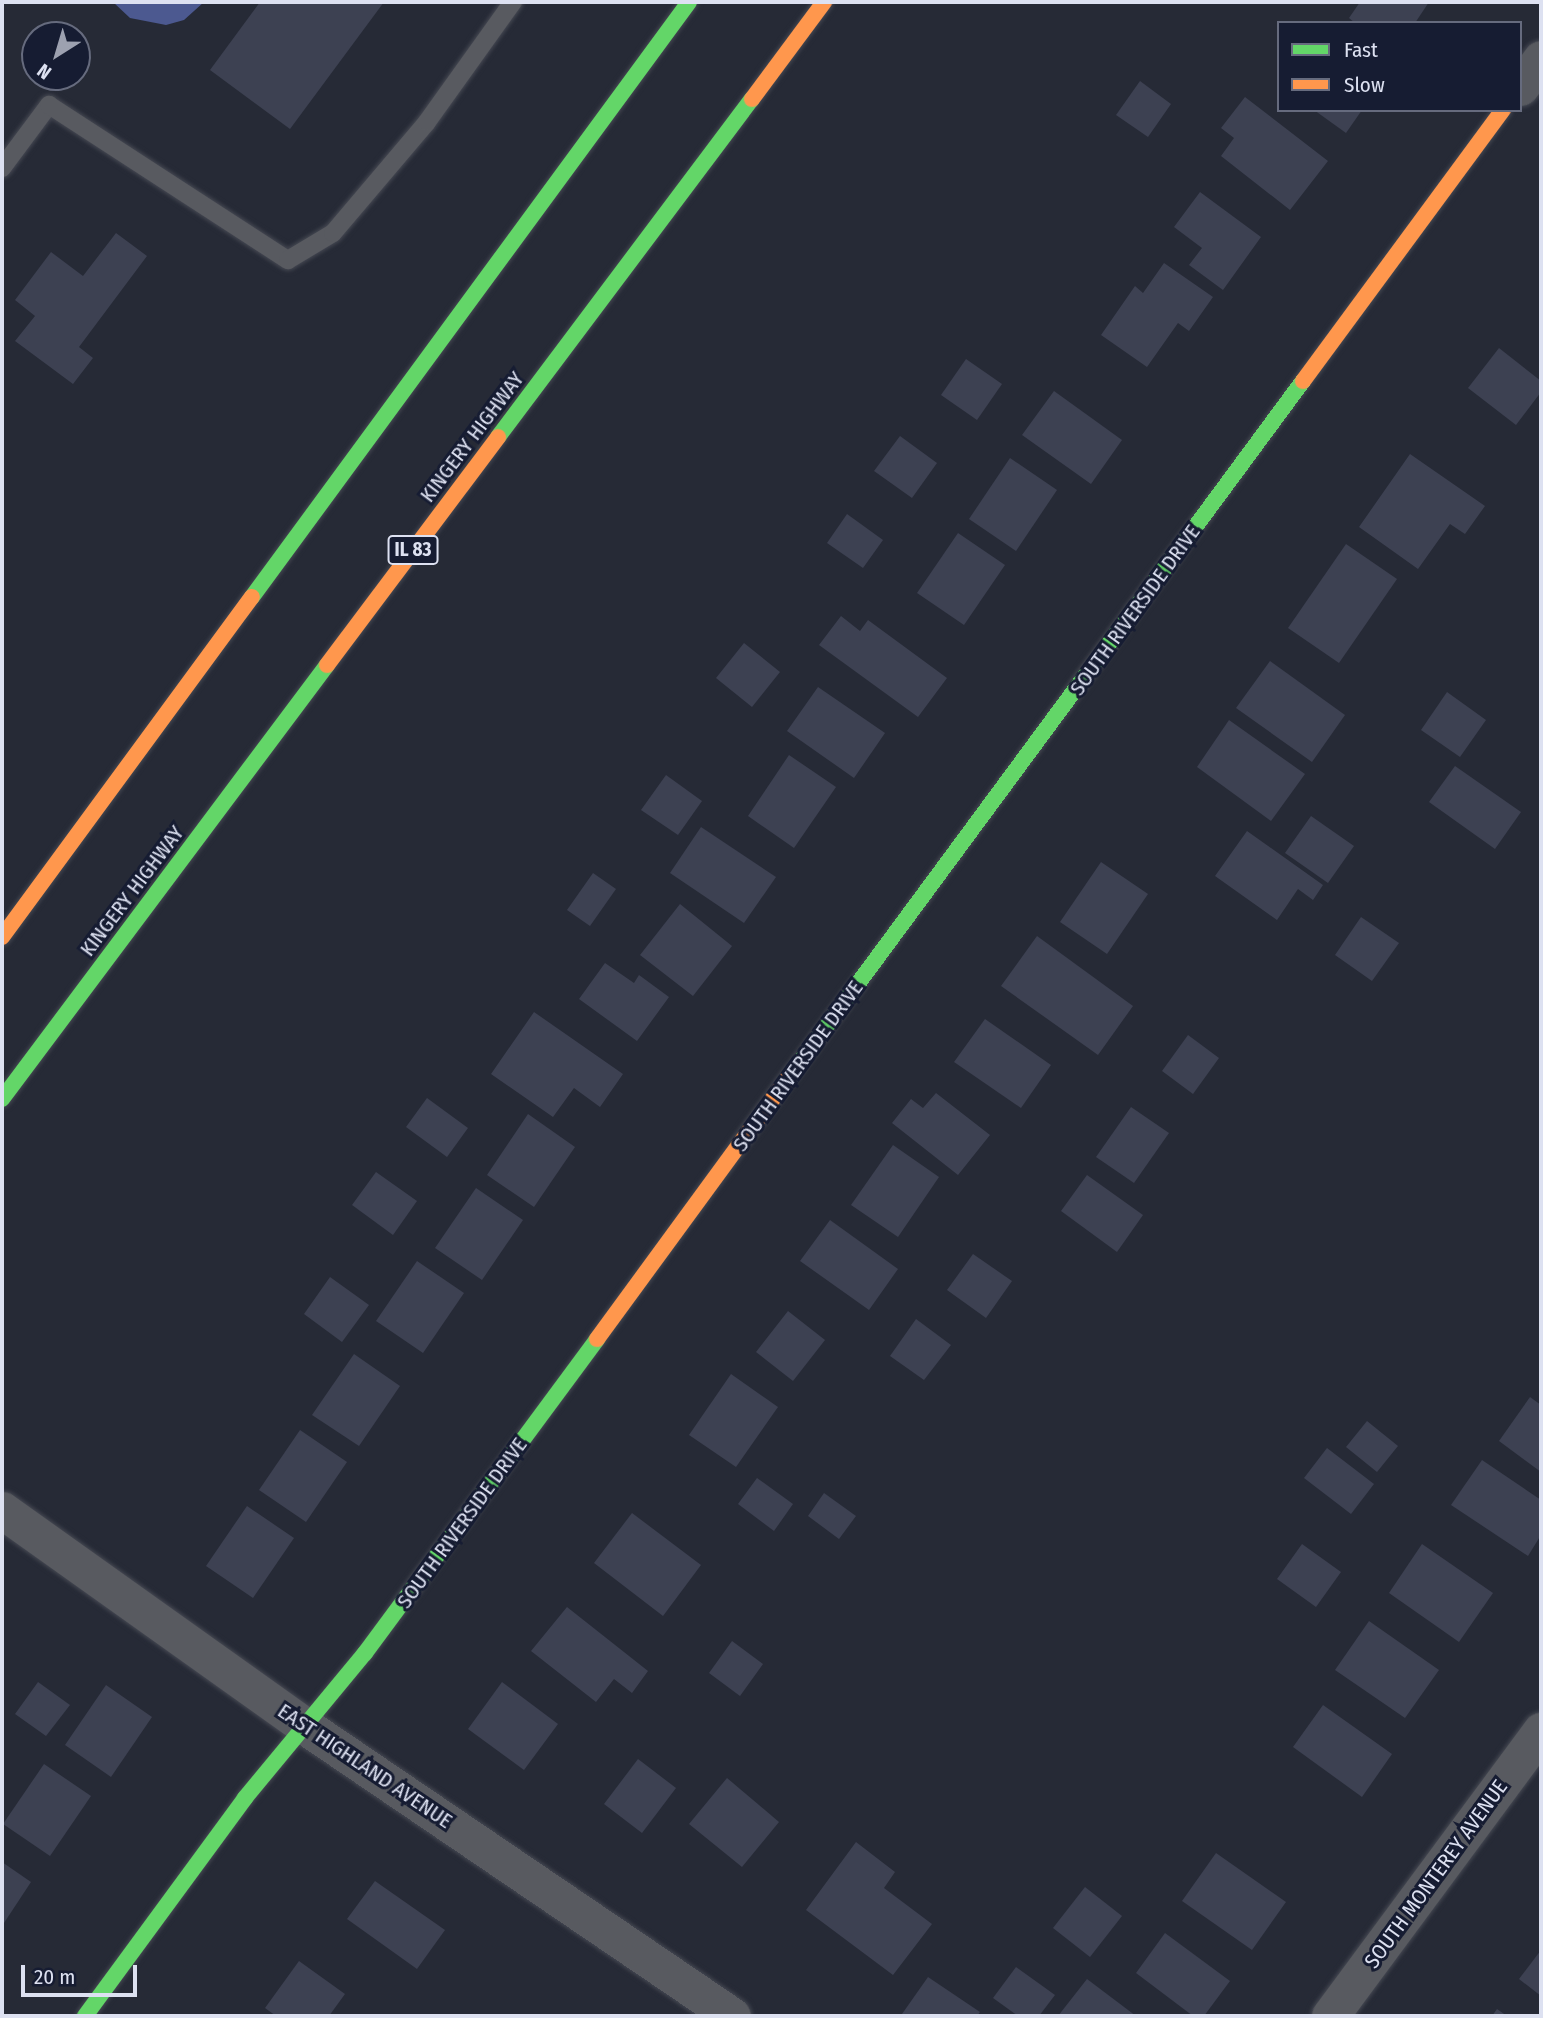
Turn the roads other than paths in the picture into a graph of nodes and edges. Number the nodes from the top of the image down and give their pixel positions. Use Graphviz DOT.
graph roads {
  1 [pos="513,2"];
  2 [pos="689,2"];
  3 [pos="824,2"];
  4 [pos="1541,59"];
  5 [pos="1522,84"];
  6 [pos="1502,112"];
  7 [pos="2,168"];
  8 [pos="2,937"];
  9 [pos="2,1099"];
  10 [pos="2,1510"];
  11 [pos="305,1726"];
  12 [pos="1541,1731"];
  13 [pos="85,2016"];
  14 [pos="732,2016"];
  15 [pos="1330,2016"];
  1 -- 7 [label="lane"];
  2 -- 8 [label="main road"];
  3 -- 9 [label="main road, KINGERY HIGHWAY / IL 83"];
  4 -- 5 [label="street"];
  6 -- 11 [label="main road, SOUTH RIVERSIDE DRIVE"];
  10 -- 11 [label="street, EAST HIGHLAND AVENUE"];
  11 -- 13 [label="main road, SOUTH RIVERSIDE DRIVE"];
  11 -- 14 [label="street, EAST HIGHLAND AVENUE"];
  12 -- 15 [label="street, SOUTH MONTEREY AVENUE"];
}
